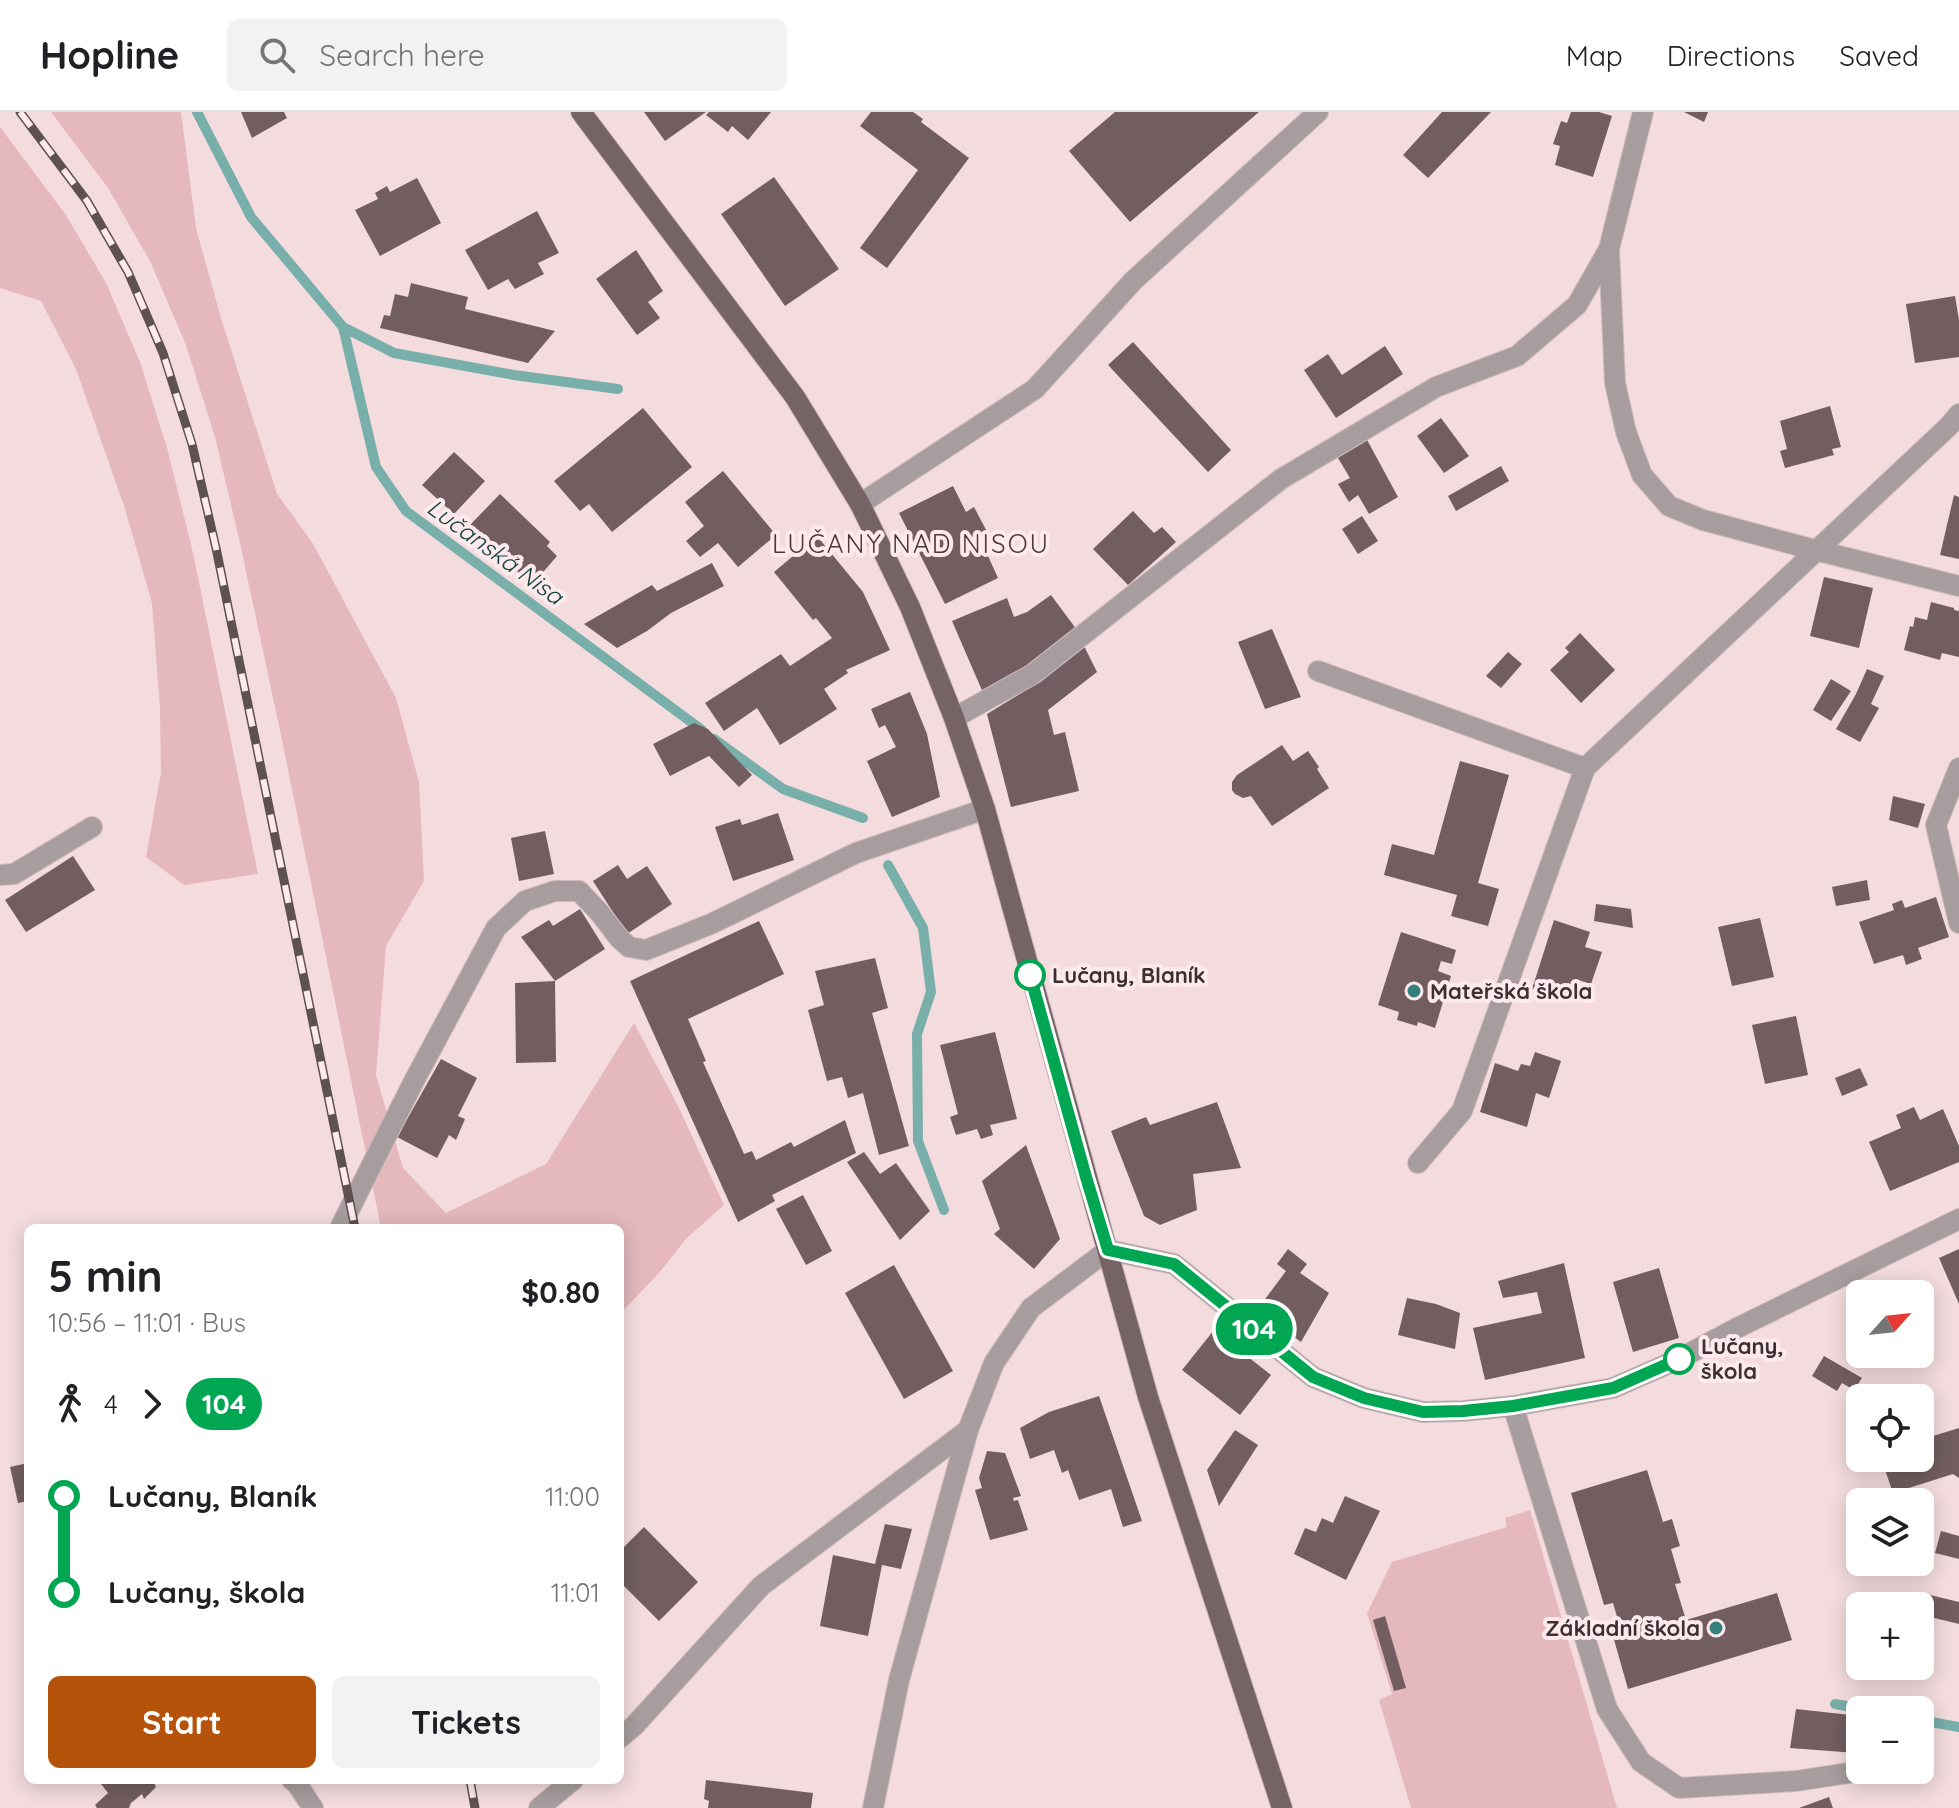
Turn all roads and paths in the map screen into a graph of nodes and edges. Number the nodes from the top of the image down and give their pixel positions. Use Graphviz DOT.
graph roads {
  1 [pos="581,112"];
  2 [pos="1318,112"];
  3 [pos="1643,112"];
  4 [pos="1609,249"];
  5 [pos="1959,414"];
  6 [pos="860,504"];
  7 [pos="1815,550"];
  8 [pos="1959,586"];
  9 [pos="1318,671"];
  10 [pos="954,718"];
  11 [pos="1585,768"];
  12 [pos="1959,768"];
  13 [pos="985,809"];
  14 [pos="92,827"];
  15 [pos="0,875"];
  16 [pos="1959,923"];
  17 [pos="1418,1163"];
  18 [pos="1959,1219"];
  19 [pos="342,1224"];
  20 [pos="1108,1250"];
  21 [pos="1513,1406"];
  22 [pos="968,1430"];
  23 [pos="624,1735"];
  24 [pos="1846,1773"];
  25 [pos="297,1784"];
  26 [pos="568,1784"];
  27 [pos="313,1808"];
  28 [pos="539,1808"];
  29 [pos="873,1808"];
  30 [pos="1282,1808"];
  1 -- 6 [label="main road"];
  2 -- 6 [label="street"];
  3 -- 4 [label="street"];
  4 -- 7 [label="street"];
  4 -- 10 [label="street"];
  5 -- 7 [label="street"];
  6 -- 10 [label="main road"];
  7 -- 8 [label="street"];
  7 -- 11 [label="street"];
  9 -- 11 [label="street"];
  10 -- 13 [label="main road"];
  11 -- 17 [label="street"];
  12 -- 16 [label="street"];
  13 -- 19 [label="street"];
  13 -- 20 [label="main road"];
  14 -- 15 [label="street"];
  18 -- 21 [label="street"];
  20 -- 21 [label="street"];
  20 -- 22 [label="street"];
  20 -- 30 [label="main road"];
  21 -- 24 [label="street"];
  22 -- 23 [label="street"];
  22 -- 29 [label="street"];
  25 -- 27 [label="street"];
  26 -- 28 [label="street"];
}
